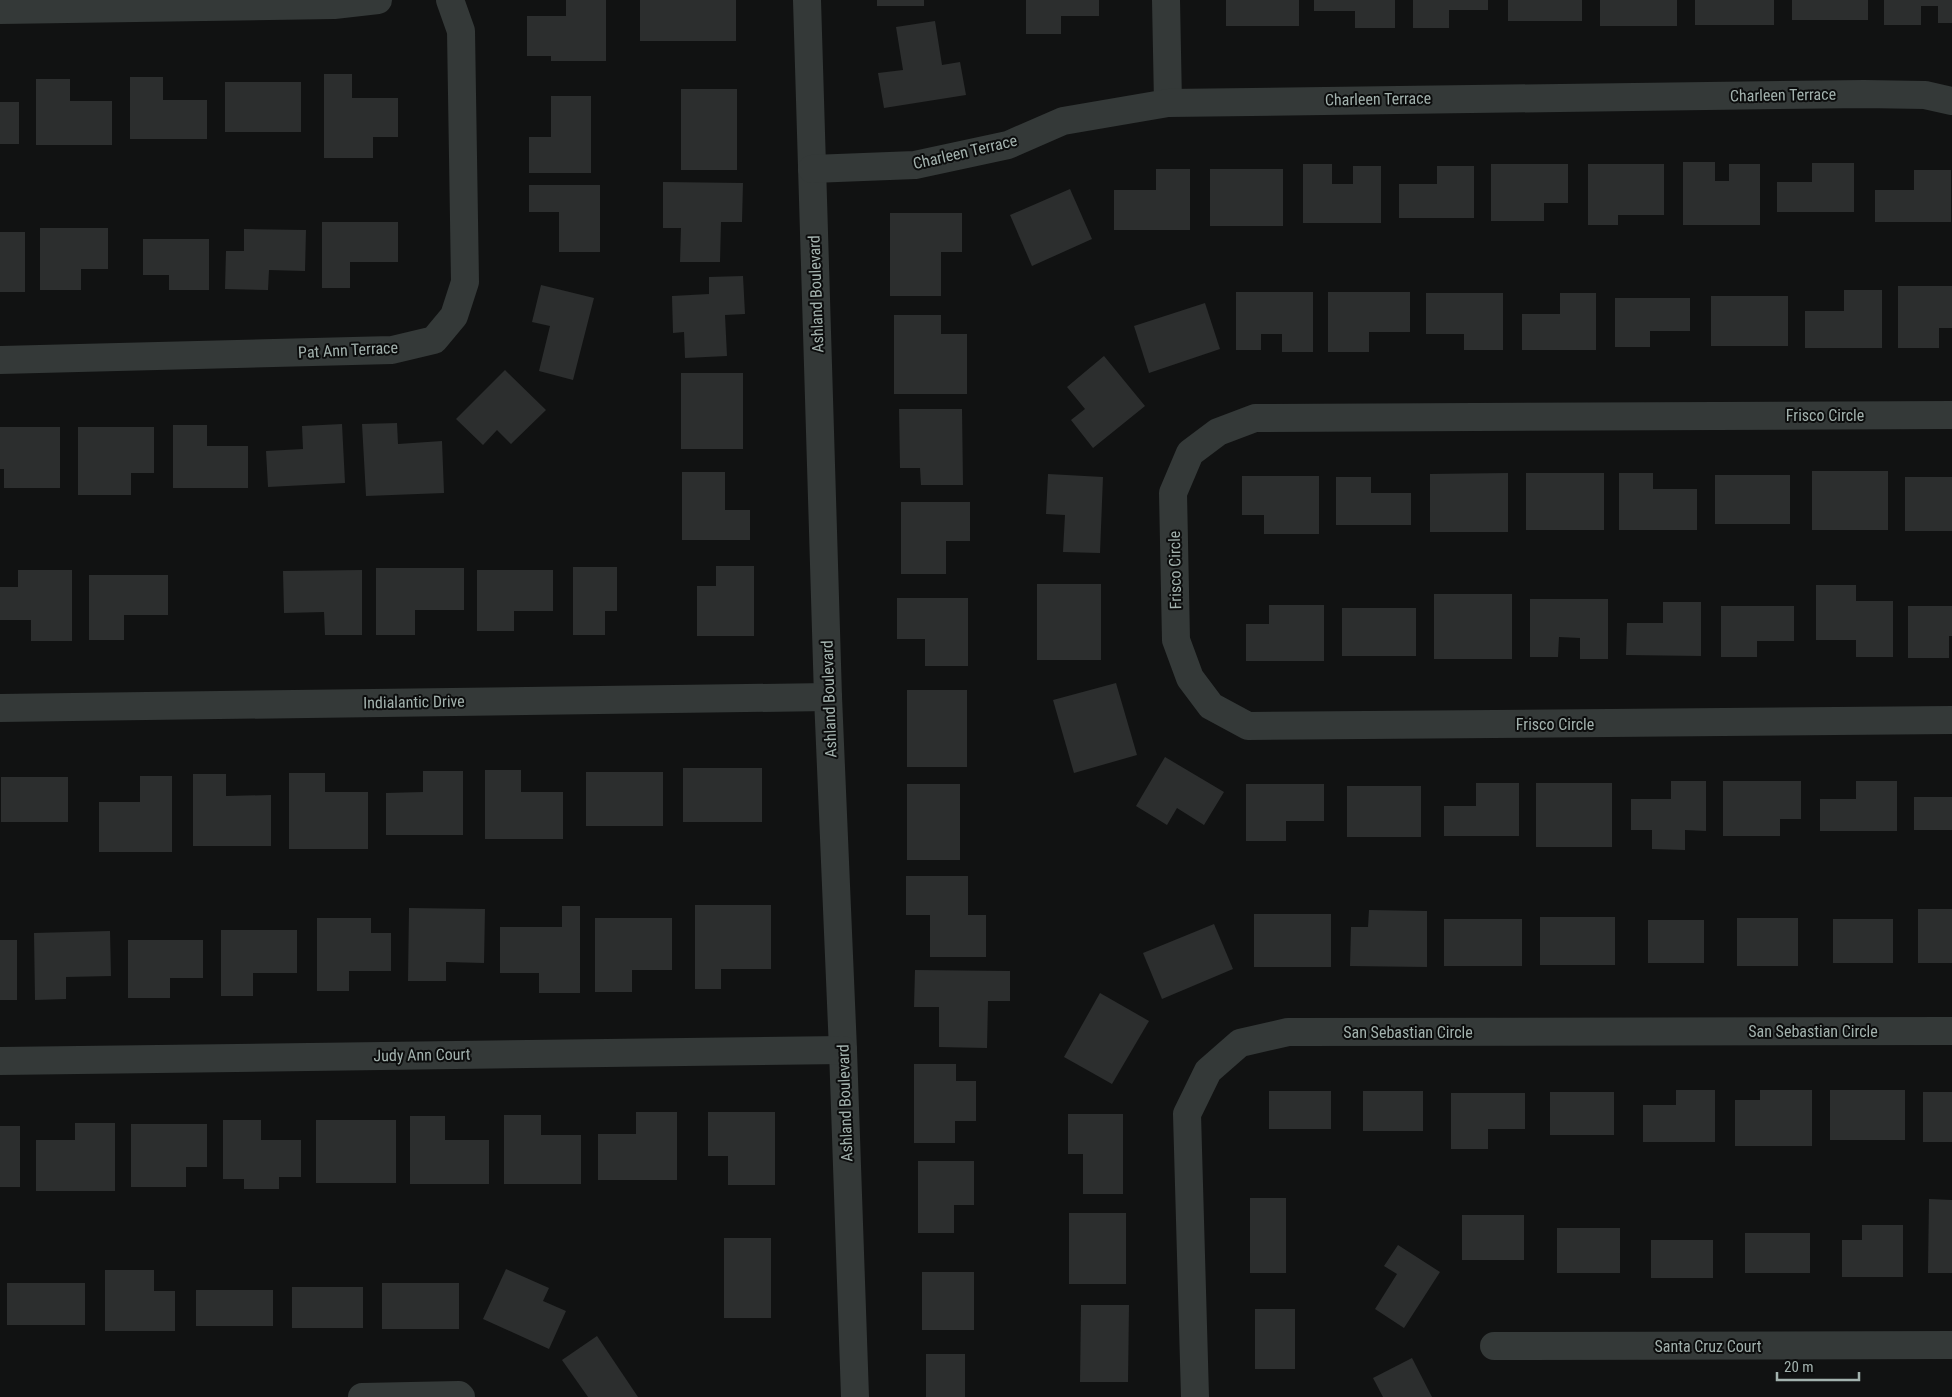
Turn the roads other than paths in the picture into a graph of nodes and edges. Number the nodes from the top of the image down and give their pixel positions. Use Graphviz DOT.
graph roads {
  1 [pos="378,0"];
  2 [pos="450,0"];
  3 [pos="807,0"];
  4 [pos="1166,0"];
  5 [pos="0,10"];
  6 [pos="1952,101"];
  7 [pos="1168,103"];
  8 [pos="812,168"];
  9 [pos="0,360"];
  10 [pos="1952,415"];
  11 [pos="828,697"];
  12 [pos="0,708"];
  13 [pos="1952,720"];
  14 [pos="1952,1031"];
  15 [pos="844,1050"];
  16 [pos="0,1061"];
  17 [pos="1952,1345"];
  18 [pos="1494,1346"];
  19 [pos="460,1396"];
  20 [pos="362,1397"];
  21 [pos="855,1397"];
  22 [pos="1195,1397"];
  1 -- 5 [label="street"];
  2 -- 9 [label="street, Pat Ann Terrace"];
  3 -- 8 [label="street, Ashland Boulevard"];
  4 -- 7 [label="street"];
  6 -- 7 [label="street, Charleen Terrace"];
  7 -- 8 [label="street, Charleen Terrace"];
  8 -- 11 [label="street, Ashland Boulevard"];
  10 -- 13 [label="street, Frisco Circle"];
  11 -- 12 [label="street, Indialantic Drive"];
  11 -- 15 [label="street, Ashland Boulevard"];
  14 -- 22 [label="street, San Sebastian Circle"];
  15 -- 16 [label="street, Judy Ann Court"];
  15 -- 21 [label="street, Ashland Boulevard"];
  17 -- 18 [label="street, Santa Cruz Court"];
  19 -- 20 [label="street"];
}
